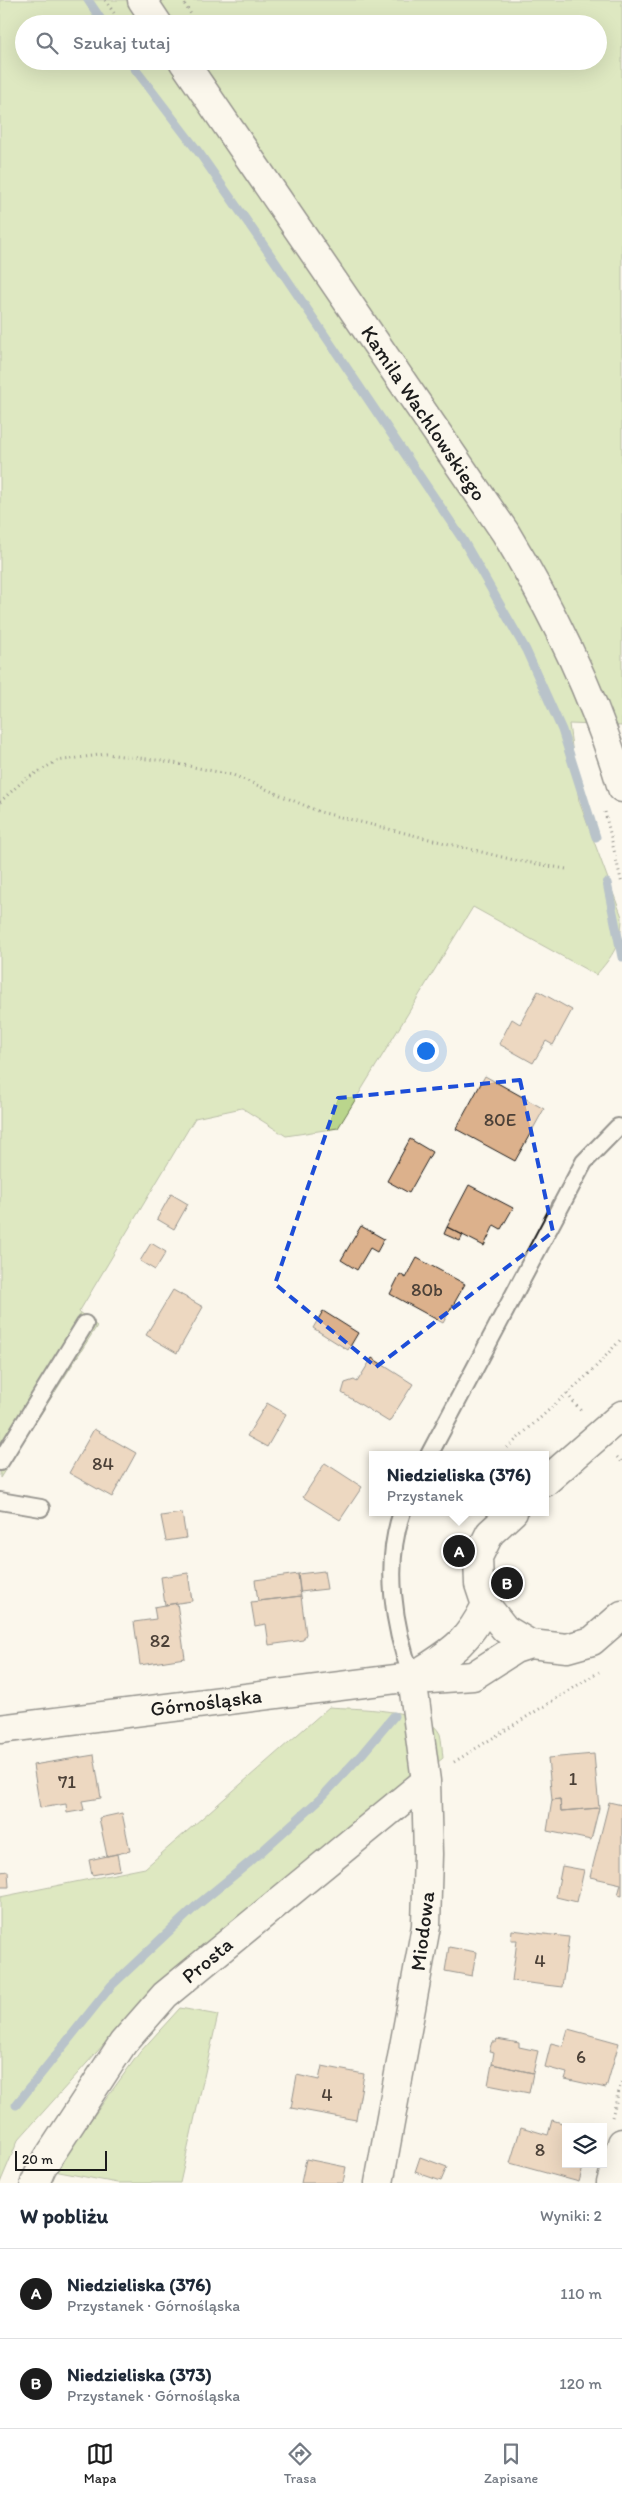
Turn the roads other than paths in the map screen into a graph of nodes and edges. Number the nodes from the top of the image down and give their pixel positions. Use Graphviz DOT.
graph roads {
  1 [pos="142,0"];
  2 [pos="152,15"];
  3 [pos="190,70"];
  4 [pos="612,796"];
  5 [pos="618,1127"];
  6 [pos="85,1324"];
  7 [pos="622,1415"];
  8 [pos="431,1451"];
  9 [pos="0,1462"];
  10 [pos="549,1479"];
  11 [pos="0,1501"];
  12 [pos="41,1508"];
  13 [pos="401,1516"];
  14 [pos="509,1516"];
  15 [pos="486,1605"];
  16 [pos="622,1615"];
  17 [pos="530,1644"];
  18 [pos="412,1677"];
  19 [pos="0,1729"];
  20 [pos="426,1780"];
  21 [pos="622,2143"];
  22 [pos="34,2183"];
  23 [pos="379,2183"];
  24 [pos="611,2183"];
  1 -- 2 [label="street"];
  3 -- 4 [label="street, Kamila Wachlowskiego"];
  5 -- 8 [label="lane"];
  6 -- 9 [label="lane"];
  7 -- 10 [label="street"];
  11 -- 12 [label="lane"];
  13 -- 18 [label="lane"];
  14 -- 15 [label="street, Górnośląska"];
  15 -- 17 [label="street, Górnośląska"];
  15 -- 18 [label="street, Górnośląska"];
  16 -- 17 [label="street, Górnośląska"];
  17 -- 18 [label="street, Górnośląska"];
  18 -- 19 [label="street, Górnośląska"];
  18 -- 20 [label="street, Miodowa"];
  20 -- 22 [label="street, Prosta"];
  20 -- 23 [label="street, Miodowa"];
  21 -- 24 [label="street"];
}
